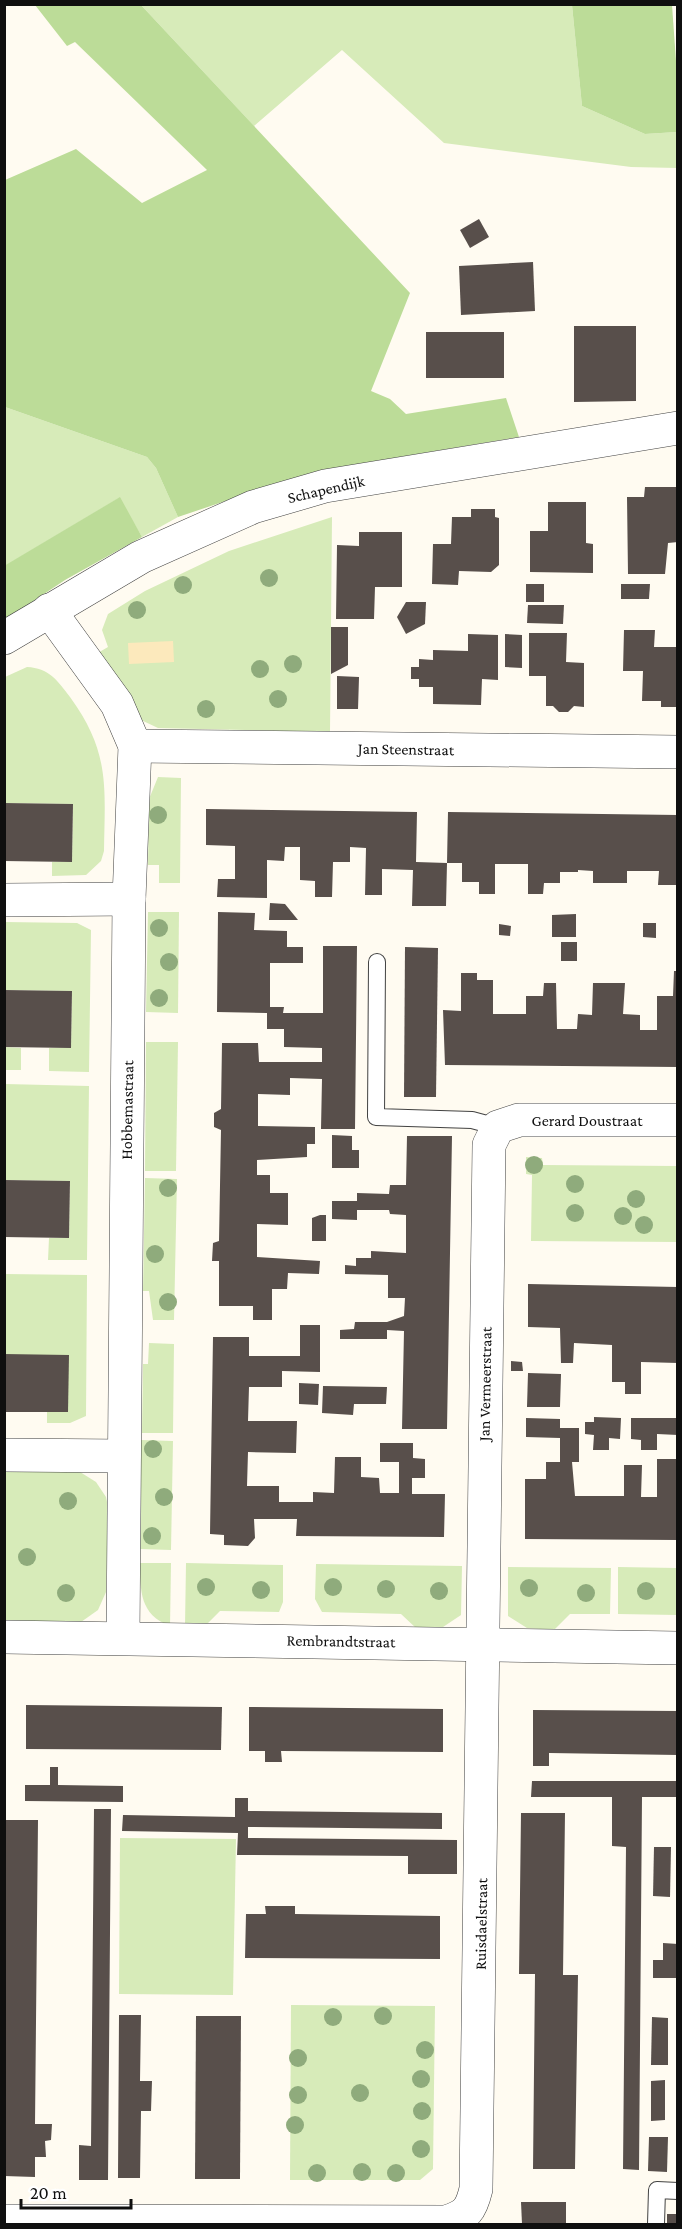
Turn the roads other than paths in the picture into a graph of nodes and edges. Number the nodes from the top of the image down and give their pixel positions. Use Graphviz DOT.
graph roads {
  1 [pos="678,428"];
  2 [pos="49,610"];
  3 [pos="4,638"];
  4 [pos="135,746"];
  5 [pos="678,752"];
  6 [pos="129,899"];
  7 [pos="4,900"];
  8 [pos="377,962"];
  9 [pos="678,1120"];
  10 [pos="498,1127"];
  11 [pos="4,1455"];
  12 [pos="124,1456"];
  13 [pos="4,1637"];
  14 [pos="123,1637"];
  15 [pos="484,1644"];
  16 [pos="678,1648"];
  17 [pos="678,2191"];
  18 [pos="4,2221"];
  19 [pos="656,2224"];
  1 -- 2 [label="street, Schapendijk"];
  2 -- 3 [label="street, Schapendijk"];
  2 -- 4 [label="street, Hobbemastraat"];
  4 -- 5 [label="street, Jan Steenstraat"];
  4 -- 6 [label="street, Hobbemastraat"];
  6 -- 7 [label="street"];
  6 -- 12 [label="street, Hobbemastraat"];
  8 -- 10 [label="lane"];
  9 -- 10 [label="street, Gerard Doustraat"];
  10 -- 15 [label="street, Jan Vermeerstraat"];
  11 -- 12 [label="street"];
  12 -- 14 [label="street, Hobbemastraat"];
  13 -- 14 [label="street, Rembrandtstraat"];
  14 -- 15 [label="street, Rembrandtstraat"];
  15 -- 16 [label="street, Rembrandtstraat"];
  15 -- 18 [label="street, Ruisdaelstraat"];
  17 -- 19 [label="lane"];
}
